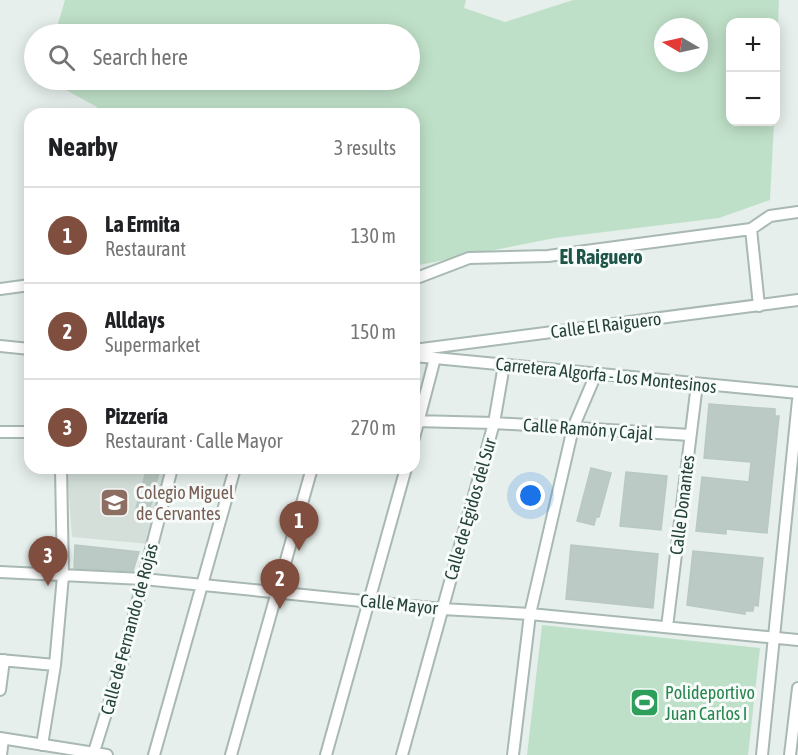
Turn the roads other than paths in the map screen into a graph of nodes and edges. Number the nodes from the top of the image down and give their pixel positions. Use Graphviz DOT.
graph roads {
  1 [pos="798,212"];
  2 [pos="751,229"];
  3 [pos="420,277"];
  4 [pos="24,286"];
  5 [pos="0,289"];
  6 [pos="798,300"];
  7 [pos="759,306"];
  8 [pos="0,346"];
  9 [pos="24,348"];
  10 [pos="420,349"];
  11 [pos="420,357"];
  12 [pos="435,358"];
  13 [pos="504,365"];
  14 [pos="596,374"];
  15 [pos="697,384"];
  16 [pos="798,393"];
  17 [pos="798,400"];
  18 [pos="420,408"];
  19 [pos="420,421"];
  20 [pos="494,423"];
  21 [pos="573,428"];
  22 [pos="24,429"];
  23 [pos="0,432"];
  24 [pos="690,435"];
  25 [pos="62,474"];
  26 [pos="170,474"];
  27 [pos="233,474"];
  28 [pos="310,474"];
  29 [pos="404,474"];
  30 [pos="0,572"];
  31 [pos="63,576"];
  32 [pos="143,579"];
  33 [pos="203,585"];
  34 [pos="278,594"];
  35 [pos="370,600"];
  36 [pos="442,609"];
  37 [pos="530,614"];
  38 [pos="668,627"];
  39 [pos="774,636"];
  40 [pos="798,640"];
  41 [pos="2,660"];
  42 [pos="55,665"];
  43 [pos="798,688"];
  44 [pos="0,690"];
  45 [pos="2,738"];
  46 [pos="42,745"];
  47 [pos="93,754"];
  48 [pos="1,755"];
  49 [pos="107,755"];
  50 [pos="154,755"];
  51 [pos="231,755"];
  52 [pos="326,755"];
  53 [pos="402,755"];
  54 [pos="513,755"];
  55 [pos="762,755"];
  56 [pos="790,755"];
  1 -- 2 [label="street"];
  2 -- 3 [label="street"];
  2 -- 7 [label="street"];
  4 -- 5 [label="street"];
  6 -- 7 [label="street, Calle El Raiguero"];
  7 -- 10 [label="street, Calle El Raiguero"];
  8 -- 9 [label="street"];
  11 -- 12 [label="street, Carretera Algorfa - Los Montesinos"];
  12 -- 13 [label="street, Carretera Algorfa - Los Montesinos"];
  12 -- 18 [label="street"];
  13 -- 14 [label="street, Carretera Algorfa - Los Montesinos"];
  13 -- 20 [label="street, Calle de Egidos del Sur"];
  14 -- 15 [label="street, Carretera Algorfa - Los Montesinos"];
  14 -- 21 [label="street"];
  15 -- 16 [label="street, Carretera Algorfa - Los Montesinos"];
  15 -- 24 [label="street, Calle Donantes"];
  17 -- 39 [label="street"];
  19 -- 20 [label="street, Calle Ramón y Cajal"];
  20 -- 21 [label="street, Calle Ramón y Cajal"];
  20 -- 36 [label="street, Calle de Egidos del Sur"];
  21 -- 24 [label="street, Calle Ramón y Cajal"];
  21 -- 37 [label="street"];
  22 -- 23 [label="street"];
  24 -- 38 [label="street, Calle Donantes"];
  25 -- 31 [label="street"];
  26 -- 32 [label="street, Calle de Fernando de Rojas"];
  27 -- 33 [label="street"];
  28 -- 34 [label="street"];
  29 -- 35 [label="street"];
  30 -- 31 [label="street, Calle Mayor"];
  31 -- 32 [label="street, Calle Mayor"];
  31 -- 42 [label="street"];
  32 -- 33 [label="street, Calle Mayor"];
  32 -- 47 [label="street, Calle de Fernando de Rojas"];
  33 -- 34 [label="street, Calle Mayor"];
  33 -- 50 [label="street"];
  34 -- 35 [label="street, Calle Mayor"];
  34 -- 51 [label="street"];
  35 -- 36 [label="street, Calle Mayor"];
  35 -- 52 [label="street"];
  36 -- 37 [label="street, Calle Mayor"];
  36 -- 53 [label="street, Calle de Egidos del Sur"];
  37 -- 38 [label="street, Calle Mayor"];
  37 -- 54 [label="street"];
  38 -- 39 [label="street, Calle Mayor"];
  39 -- 40 [label="street, Calle Mayor"];
  39 -- 55 [label="street"];
  41 -- 42 [label="street"];
  41 -- 44 [label="street"];
  42 -- 46 [label="street"];
  43 -- 56 [label="street"];
  45 -- 46 [label="street"];
  45 -- 48 [label="street"];
  46 -- 47 [label="street"];
  47 -- 49 [label="street"];
}
